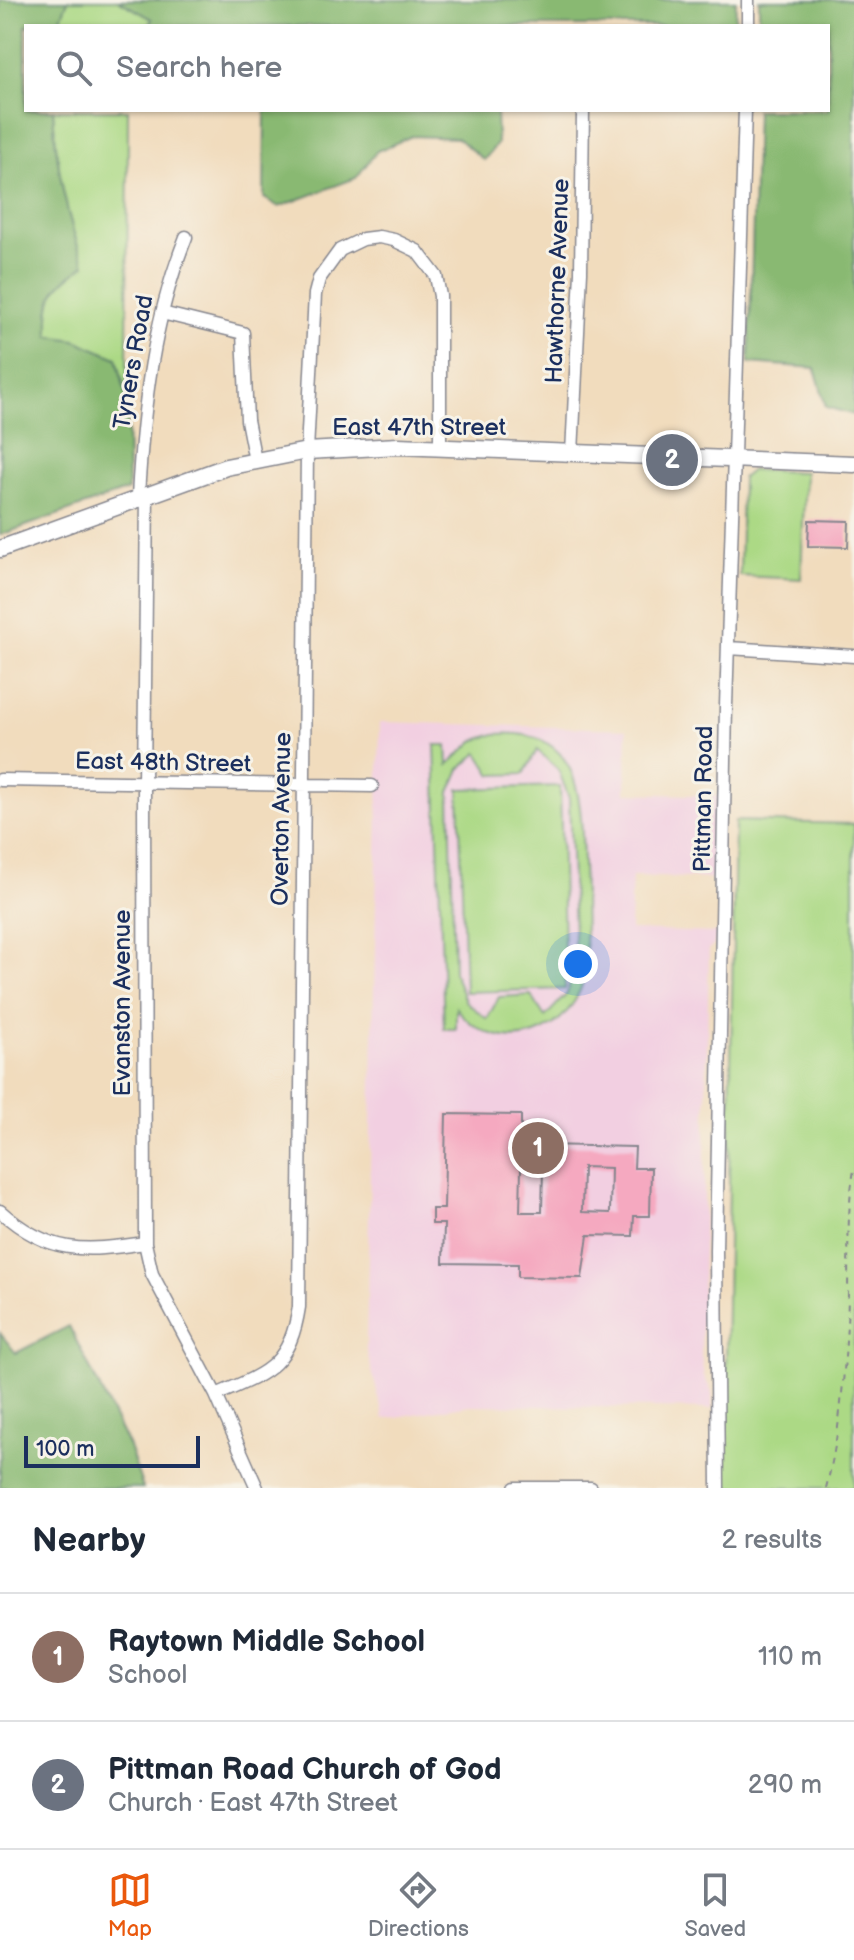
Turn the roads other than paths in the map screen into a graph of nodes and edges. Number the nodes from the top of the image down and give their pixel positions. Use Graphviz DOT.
graph roads {
  1 [pos="748,0"];
  2 [pos="748,24"];
  3 [pos="583,112"];
  4 [pos="745,112"];
  5 [pos="186,237"];
  6 [pos="162,313"];
  7 [pos="440,447"];
  8 [pos="307,451"];
  9 [pos="572,453"];
  10 [pos="735,459"];
  11 [pos="255,461"];
  12 [pos="854,464"];
  13 [pos="143,495"];
  14 [pos="0,549"];
  15 [pos="728,648"];
  16 [pos="854,656"];
  17 [pos="0,780"];
  18 [pos="144,784"];
  19 [pos="304,786"];
  20 [pos="372,786"];
  21 [pos="0,1211"];
  22 [pos="145,1243"];
  23 [pos="216,1395"];
  24 [pos="545,1487"];
  25 [pos="257,1488"];
  26 [pos="515,1488"];
  27 [pos="591,1488"];
  28 [pos="718,1488"];
  1 -- 2 [label="street"];
  3 -- 9 [label="street, Hawthorne Avenue"];
  4 -- 10 [label="street, Pittman Road"];
  5 -- 6 [label="street, Tyners Road"];
  6 -- 11 [label="street"];
  6 -- 13 [label="street, Tyners Road"];
  7 -- 8 [label="main road, East 47th Street"];
  7 -- 8 [label="street, Overton Avenue"];
  7 -- 9 [label="main road, East 47th Street"];
  8 -- 11 [label="main road, East 47th Street"];
  8 -- 19 [label="street, Overton Avenue"];
  9 -- 10 [label="main road, East 47th Street"];
  10 -- 12 [label="main road, East 47th Street"];
  10 -- 15 [label="street, Pittman Road"];
  11 -- 13 [label="main road, East 47th Street"];
  13 -- 14 [label="main road, East 47th Street"];
  13 -- 18 [label="street, Evanston Avenue"];
  15 -- 16 [label="street"];
  15 -- 28 [label="street, Pittman Road"];
  17 -- 18 [label="street, East 48th Street"];
  18 -- 19 [label="street, East 48th Street"];
  18 -- 22 [label="street, Evanston Avenue"];
  19 -- 20 [label="street, East 48th Street"];
  19 -- 23 [label="street, Overton Avenue"];
  21 -- 22 [label="street"];
  22 -- 23 [label="street, Evanston Avenue"];
  23 -- 25 [label="street, Evanston Avenue"];
  24 -- 26 [label="street"];
  24 -- 27 [label="street"];
}
